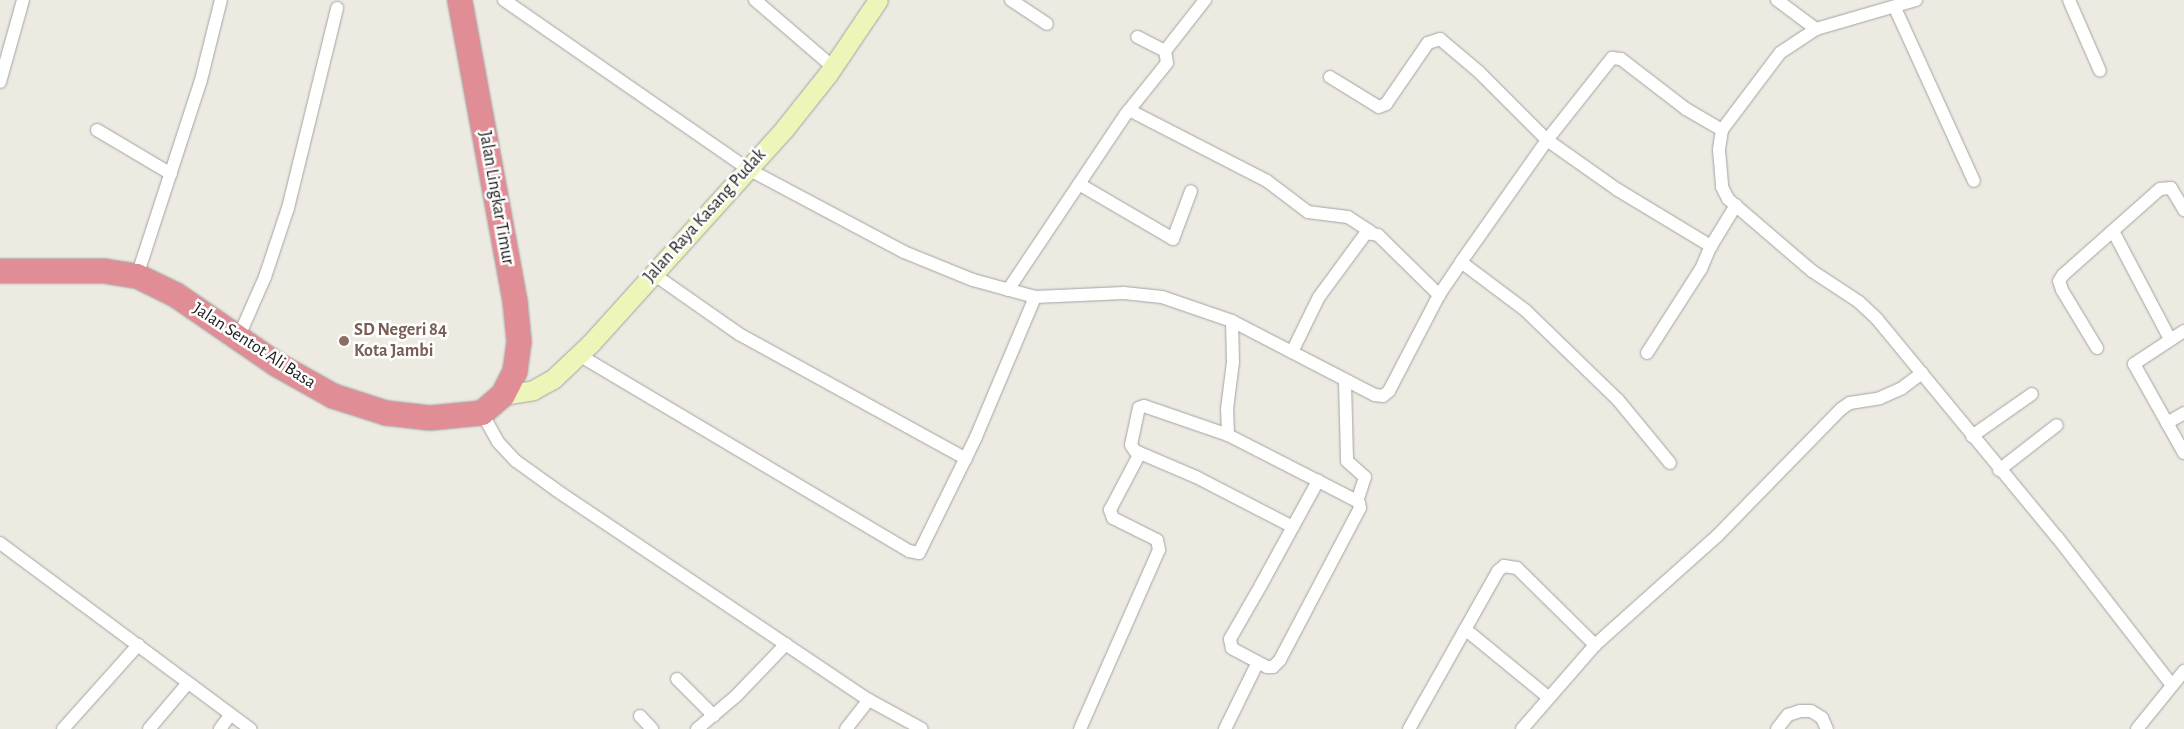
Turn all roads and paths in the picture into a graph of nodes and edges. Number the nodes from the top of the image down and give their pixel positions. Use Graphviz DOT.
graph roads {
  1 [pos="23,0"];
  2 [pos="221,0"];
  3 [pos="460,0"];
  4 [pos="504,0"];
  5 [pos="755,0"];
  6 [pos="878,0"];
  7 [pos="1011,0"];
  8 [pos="1205,0"];
  9 [pos="1777,0"];
  10 [pos="1916,0"];
  11 [pos="2069,0"];
  12 [pos="337,8"];
  13 [pos="1895,8"];
  14 [pos="1047,24"];
  15 [pos="1816,30"];
  16 [pos="1137,37"];
  17 [pos="1165,52"];
  18 [pos="833,66"];
  19 [pos="2100,71"];
  20 [pos="1330,77"];
  21 [pos="0,82"];
  22 [pos="1129,110"];
  23 [pos="97,130"];
  24 [pos="1722,130"];
  25 [pos="1547,140"];
  26 [pos="748,169"];
  27 [pos="171,174"];
  28 [pos="1974,181"];
  29 [pos="1079,184"];
  30 [pos="1191,191"];
  31 [pos="1736,205"];
  32 [pos="2184,210"];
  33 [pos="2113,230"];
  34 [pos="1371,232"];
  35 [pos="1711,246"];
  36 [pos="1461,262"];
  37 [pos="0,271"];
  38 [pos="652,274"];
  39 [pos="137,276"];
  40 [pos="1008,290"];
  41 [pos="1439,295"];
  42 [pos="1035,297"];
  43 [pos="1232,321"];
  44 [pos="2184,331"];
  45 [pos="239,336"];
  46 [pos="2170,339"];
  47 [pos="2097,348"];
  48 [pos="1292,352"];
  49 [pos="1647,353"];
  50 [pos="579,355"];
  51 [pos="1922,373"];
  52 [pos="1345,382"];
  53 [pos="2032,394"];
  54 [pos="502,395"];
  55 [pos="482,413"];
  56 [pos="2184,413"];
  57 [pos="2167,423"];
  58 [pos="2057,425"];
  59 [pos="1228,435"];
  60 [pos="1972,436"];
  61 [pos="1140,452"];
  62 [pos="2184,453"];
  63 [pos="966,459"];
  64 [pos="1670,462"];
  65 [pos="2000,470"];
  66 [pos="1318,481"];
  67 [pos="1357,501"];
  68 [pos="1293,527"];
  69 [pos="0,543"];
  70 [pos="1466,629"];
  71 [pos="786,644"];
  72 [pos="138,645"];
  73 [pos="1595,645"];
  74 [pos="1258,664"];
  75 [pos="2184,671"];
  76 [pos="677,679"];
  77 [pos="188,684"];
  78 [pos="2172,684"];
  79 [pos="1548,697"];
  80 [pos="869,700"];
  81 [pos="230,715"];
  82 [pos="640,716"];
  83 [pos="714,716"];
  84 [pos="63,729"];
  85 [pos="149,729"];
  86 [pos="220,729"];
  87 [pos="250,729"];
  88 [pos="652,729"];
  89 [pos="697,729"];
  90 [pos="846,729"];
  91 [pos="922,729"];
  92 [pos="1080,729"];
  93 [pos="1226,729"];
  94 [pos="1409,729"];
  95 [pos="1522,729"];
  96 [pos="1778,729"];
  97 [pos="1827,729"];
  98 [pos="2137,729"];
  1 -- 21 [label="street"];
  2 -- 27 [label="street"];
  3 -- 54 [label="highway, Jalan Lingkar Timur"];
  4 -- 26 [label="street"];
  5 -- 18 [label="street"];
  6 -- 18 [label="street, Jalan Raya Kasang Pudak"];
  7 -- 14 [label="street"];
  8 -- 17 [label="street"];
  9 -- 15 [label="street"];
  10 -- 13 [label="street"];
  11 -- 19 [label="street"];
  12 -- 45 [label="street"];
  13 -- 15 [label="street"];
  13 -- 28 [label="street"];
  15 -- 24 [label="street"];
  16 -- 17 [label="street"];
  17 -- 22 [label="street"];
  18 -- 26 [label="street, Jalan Raya Kasang Pudak"];
  20 -- 25 [label="street"];
  22 -- 29 [label="street"];
  22 -- 34 [label="street"];
  23 -- 27 [label="street"];
  24 -- 25 [label="street"];
  24 -- 31 [label="street"];
  25 -- 35 [label="street"];
  25 -- 36 [label="street"];
  26 -- 38 [label="street, Jalan Raya Kasang Pudak"];
  26 -- 40 [label="street"];
  27 -- 39 [label="street"];
  29 -- 30 [label="street"];
  29 -- 40 [label="street"];
  31 -- 35 [label="street"];
  31 -- 51 [label="street"];
  32 -- 33 [label="street"];
  33 -- 46 [label="street"];
  33 -- 47 [label="street"];
  34 -- 41 [label="street"];
  34 -- 48 [label="street"];
  35 -- 49 [label="street"];
  36 -- 41 [label="street"];
  36 -- 64 [label="street"];
  37 -- 39 [label="highway, Jalan Sentot Ali Basa"];
  38 -- 50 [label="street, Jalan Raya Kasang Pudak"];
  38 -- 63 [label="street"];
  39 -- 45 [label="highway, Jalan Sentot Ali Basa"];
  40 -- 42 [label="street"];
  41 -- 52 [label="street"];
  42 -- 43 [label="street"];
  42 -- 63 [label="street"];
  43 -- 48 [label="street"];
  43 -- 59 [label="street"];
  44 -- 46 [label="street"];
  45 -- 55 [label="highway, Jalan Sentot Ali Basa"];
  46 -- 57 [label="street"];
  48 -- 52 [label="street"];
  50 -- 54 [label="street, Jalan Raya Kasang Pudak"];
  50 -- 63 [label="street"];
  51 -- 60 [label="street"];
  51 -- 73 [label="street"];
  52 -- 67 [label="street"];
  53 -- 60 [label="street"];
  54 -- 55 [label="highway"];
  55 -- 71 [label="street"];
  56 -- 57 [label="street"];
  57 -- 62 [label="street"];
  58 -- 65 [label="street"];
  59 -- 61 [label="street"];
  59 -- 66 [label="street"];
  60 -- 65 [label="street"];
  61 -- 68 [label="street"];
  61 -- 92 [label="street"];
  65 -- 78 [label="street"];
  66 -- 67 [label="street"];
  66 -- 68 [label="street"];
  67 -- 74 [label="street"];
  68 -- 74 [label="street"];
  69 -- 72 [label="street"];
  70 -- 73 [label="street"];
  70 -- 79 [label="street"];
  70 -- 94 [label="street"];
  71 -- 80 [label="street"];
  71 -- 83 [label="street"];
  72 -- 77 [label="street"];
  72 -- 84 [label="street"];
  73 -- 79 [label="street"];
  74 -- 93 [label="street"];
  75 -- 78 [label="street"];
  76 -- 83 [label="street"];
  77 -- 81 [label="street"];
  77 -- 85 [label="street"];
  78 -- 98 [label="street"];
  79 -- 95 [label="street"];
  80 -- 90 [label="street"];
  80 -- 91 [label="street"];
  81 -- 86 [label="street"];
  81 -- 87 [label="street"];
  82 -- 88 [label="street"];
  83 -- 89 [label="street"];
  96 -- 97 [label="street"];
}
